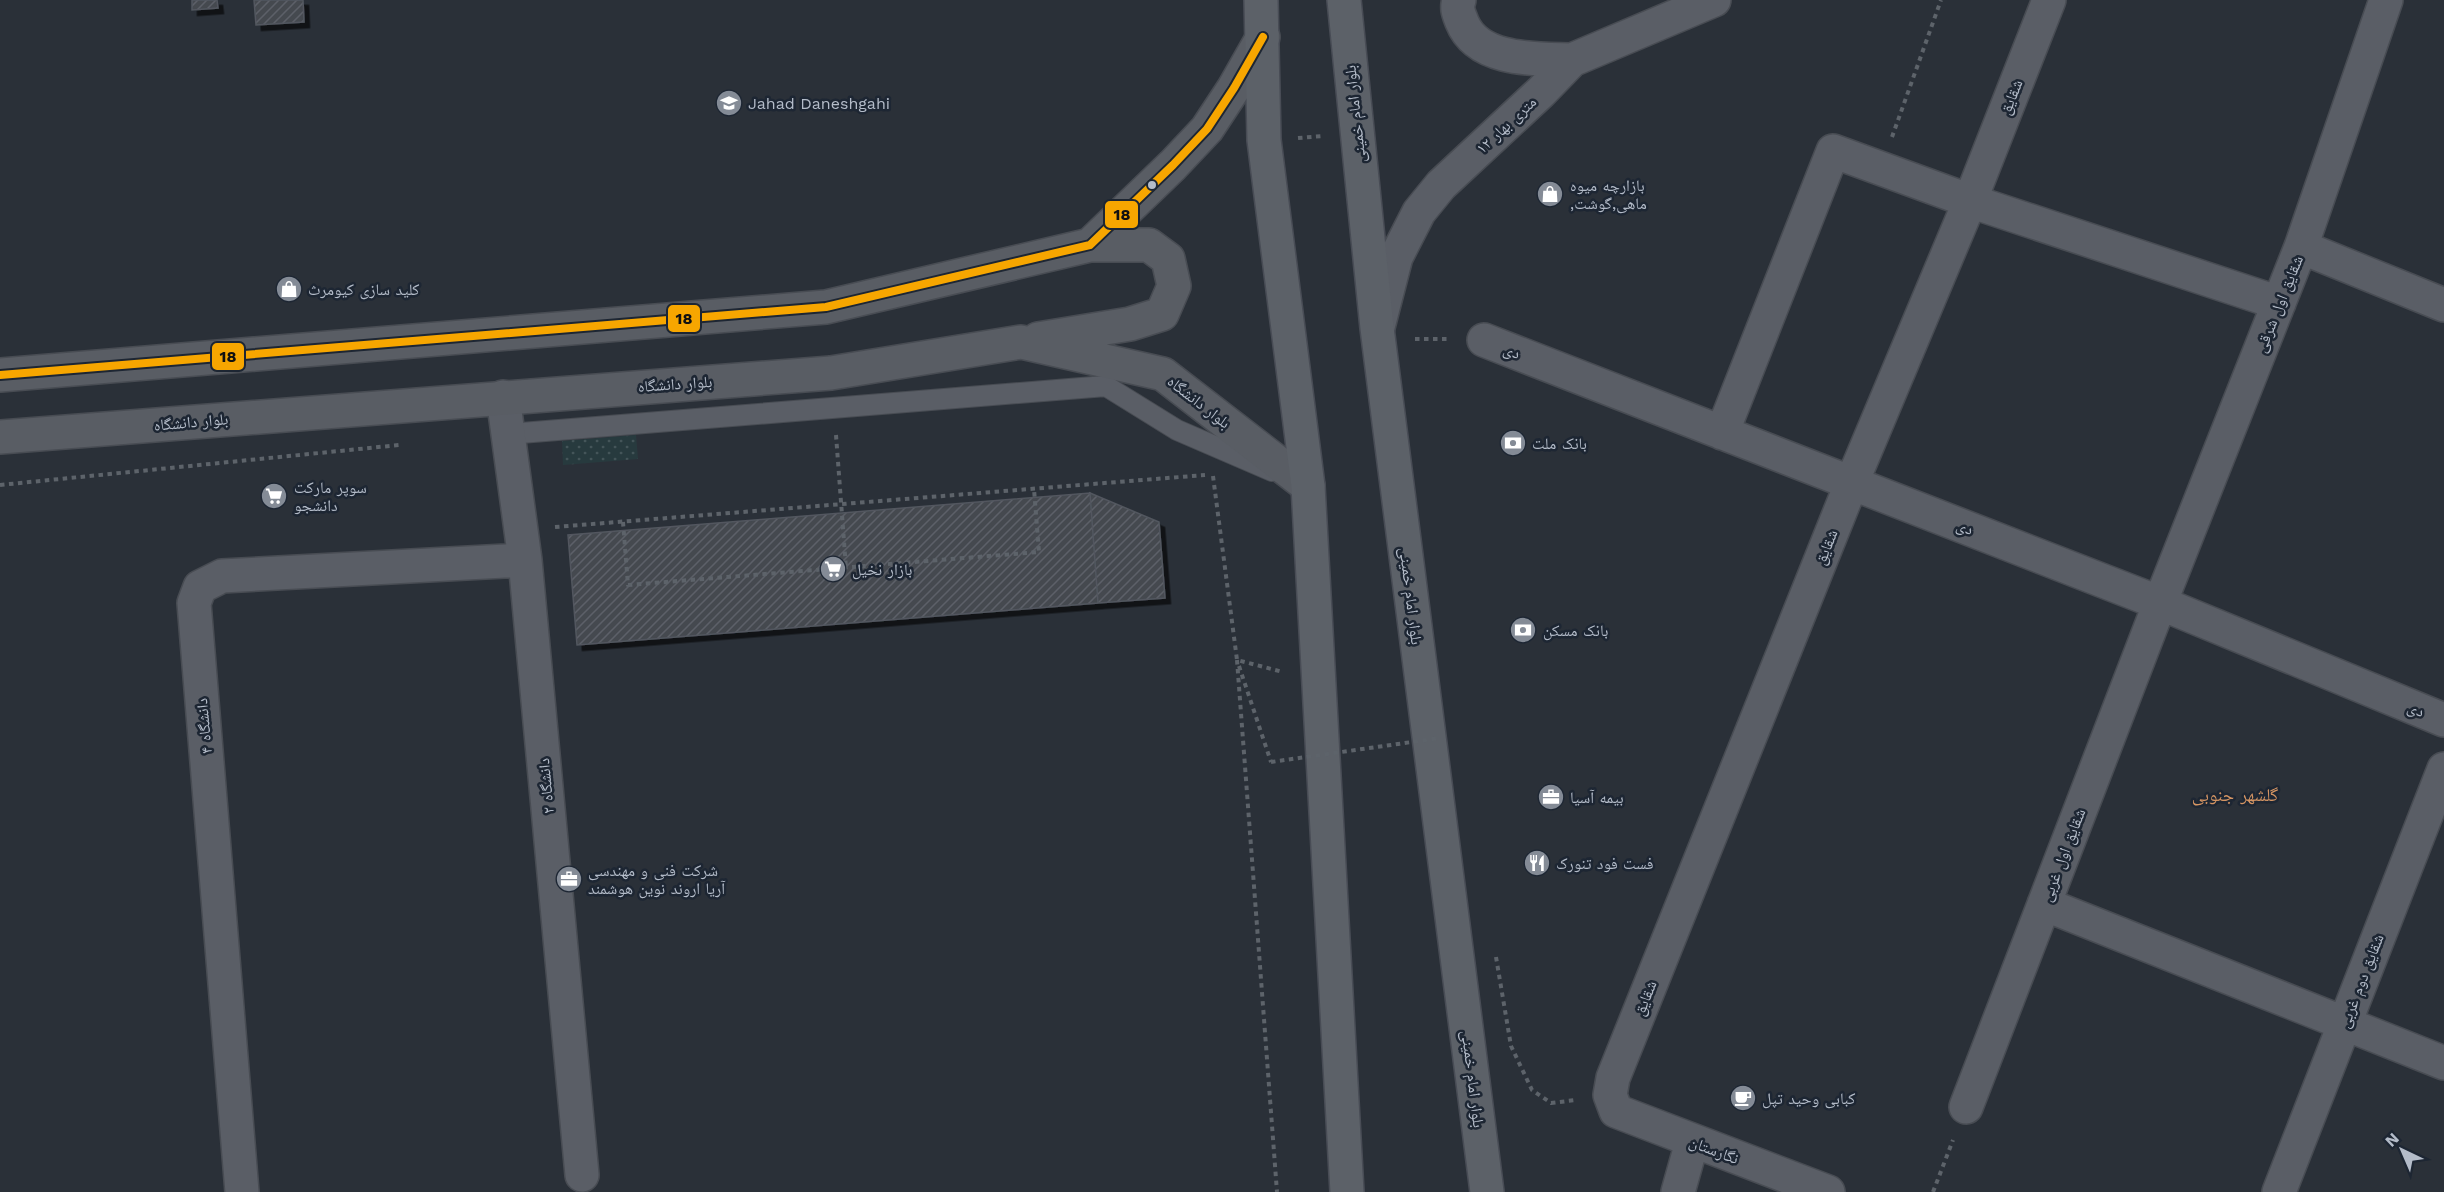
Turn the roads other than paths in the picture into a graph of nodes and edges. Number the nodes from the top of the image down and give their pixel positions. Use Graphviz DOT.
graph roads {
  1 [pos="1261,0"];
  2 [pos="1344,0"];
  3 [pos="1459,0"];
  4 [pos="1714,0"];
  5 [pos="2049,0"];
  6 [pos="2386,0"];
  7 [pos="1263,37"];
  8 [pos="1572,60"];
  9 [pos="1970,201"];
  10 [pos="1090,245"];
  11 [pos="2301,247"];
  12 [pos="2279,303"];
  13 [pos="2444,305"];
  14 [pos="1378,333"];
  15 [pos="1484,340"];
  16 [pos="1021,342"];
  17 [pos="0,375"];
  18 [pos="503,397"];
  19 [pos="1722,433"];
  20 [pos="508,434"];
  21 [pos="0,437"];
  22 [pos="1852,482"];
  23 [pos="1308,486"];
  24 [pos="523,545"];
  25 [pos="2160,603"];
  26 [pos="2444,720"];
  27 [pos="2444,769"];
  28 [pos="2044,904"];
  29 [pos="2345,1023"];
  30 [pos="2444,1063"];
  31 [pos="1610,1095"];
  32 [pos="1966,1107"];
  33 [pos="1692,1142"];
  34 [pos="582,1175"];
  35 [pos="242,1192"];
  36 [pos="1347,1192"];
  37 [pos="1487,1192"];
  38 [pos="1678,1192"];
  39 [pos="1828,1192"];
  40 [pos="2279,1192"];
  1 -- 7 [label="main road"];
  2 -- 14 [label="main road, بلوار امام خمینی"];
  3 -- 8 [label="street"];
  4 -- 8 [label="street, ۱۲ متری بهار"];
  5 -- 9 [label="street, شقایق"];
  6 -- 11 [label="street, شقایق اول شرقی"];
  7 -- 10 [label="main road"];
  7 -- 23 [label="main road"];
  8 -- 14 [label="street, ۱۲ متری بهار"];
  9 -- 12 [label="street"];
  9 -- 19 [label="street"];
  9 -- 22 [label="street, شقایق"];
  10 -- 16 [label="main road"];
  10 -- 17 [label="main road"];
  11 -- 12 [label="street, شقایق اول شرقی"];
  11 -- 13 [label="street"];
  12 -- 25 [label="street, شقایق اول شرقی"];
  14 -- 37 [label="main road, بلوار امام خمینی"];
  15 -- 19 [label="street, دی"];
  16 -- 18 [label="main road, بلوار دانشگاه"];
  16 -- 23 [label="main road, بلوار دانشگاه"];
  18 -- 20 [label="street, دانشگاه ۲"];
  18 -- 21 [label="main road, بلوار دانشگاه"];
  19 -- 22 [label="street, دی"];
  20 -- 23 [label="lane"];
  20 -- 24 [label="street, دانشگاه ۲"];
  22 -- 25 [label="street, دی"];
  22 -- 31 [label="street, شقایق"];
  23 -- 36 [label="main road"];
  24 -- 34 [label="street, دانشگاه ۲"];
  24 -- 35 [label="street, دانشگاه ۴"];
  25 -- 26 [label="street, دی"];
  25 -- 28 [label="street, شقایق اول غربی"];
  27 -- 29 [label="street, شقایق دوم غربی"];
  28 -- 29 [label="street"];
  28 -- 32 [label="street, شقایق اول غربی"];
  29 -- 30 [label="street"];
  29 -- 40 [label="street, شقایق دوم غربی"];
  31 -- 33 [label="street, نگارستان"];
  33 -- 38 [label="street"];
  33 -- 39 [label="street, نگارستان"];
}
